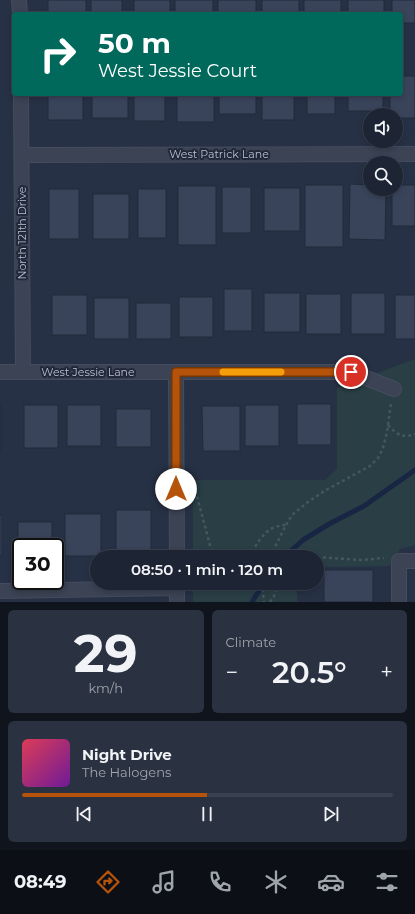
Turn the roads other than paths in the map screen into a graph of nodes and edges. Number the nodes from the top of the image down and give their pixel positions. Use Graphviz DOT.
graph roads {
  1 [pos="19,0"];
  2 [pos="20,12"];
  3 [pos="21,96"];
  4 [pos="22,154"];
  5 [pos="415,154"];
  6 [pos="0,372"];
  7 [pos="23,372"];
  8 [pos="176,372"];
  9 [pos="394,389"];
  10 [pos="177,550"];
  11 [pos="415,561"];
  12 [pos="0,591"];
  13 [pos="177,591"];
  14 [pos="399,602"];
  1 -- 2 [label="street"];
  3 -- 4 [label="street, North 121th Drive"];
  4 -- 5 [label="street, West Patrick Lane"];
  4 -- 7 [label="street, North 121th Drive"];
  6 -- 7 [label="street, West Jessie Lane"];
  7 -- 8 [label="street, West Jessie Lane"];
  8 -- 9 [label="street, West Jessie Lane"];
  8 -- 10 [label="street"];
  11 -- 14 [label="street"];
  12 -- 13 [label="street"];
}
